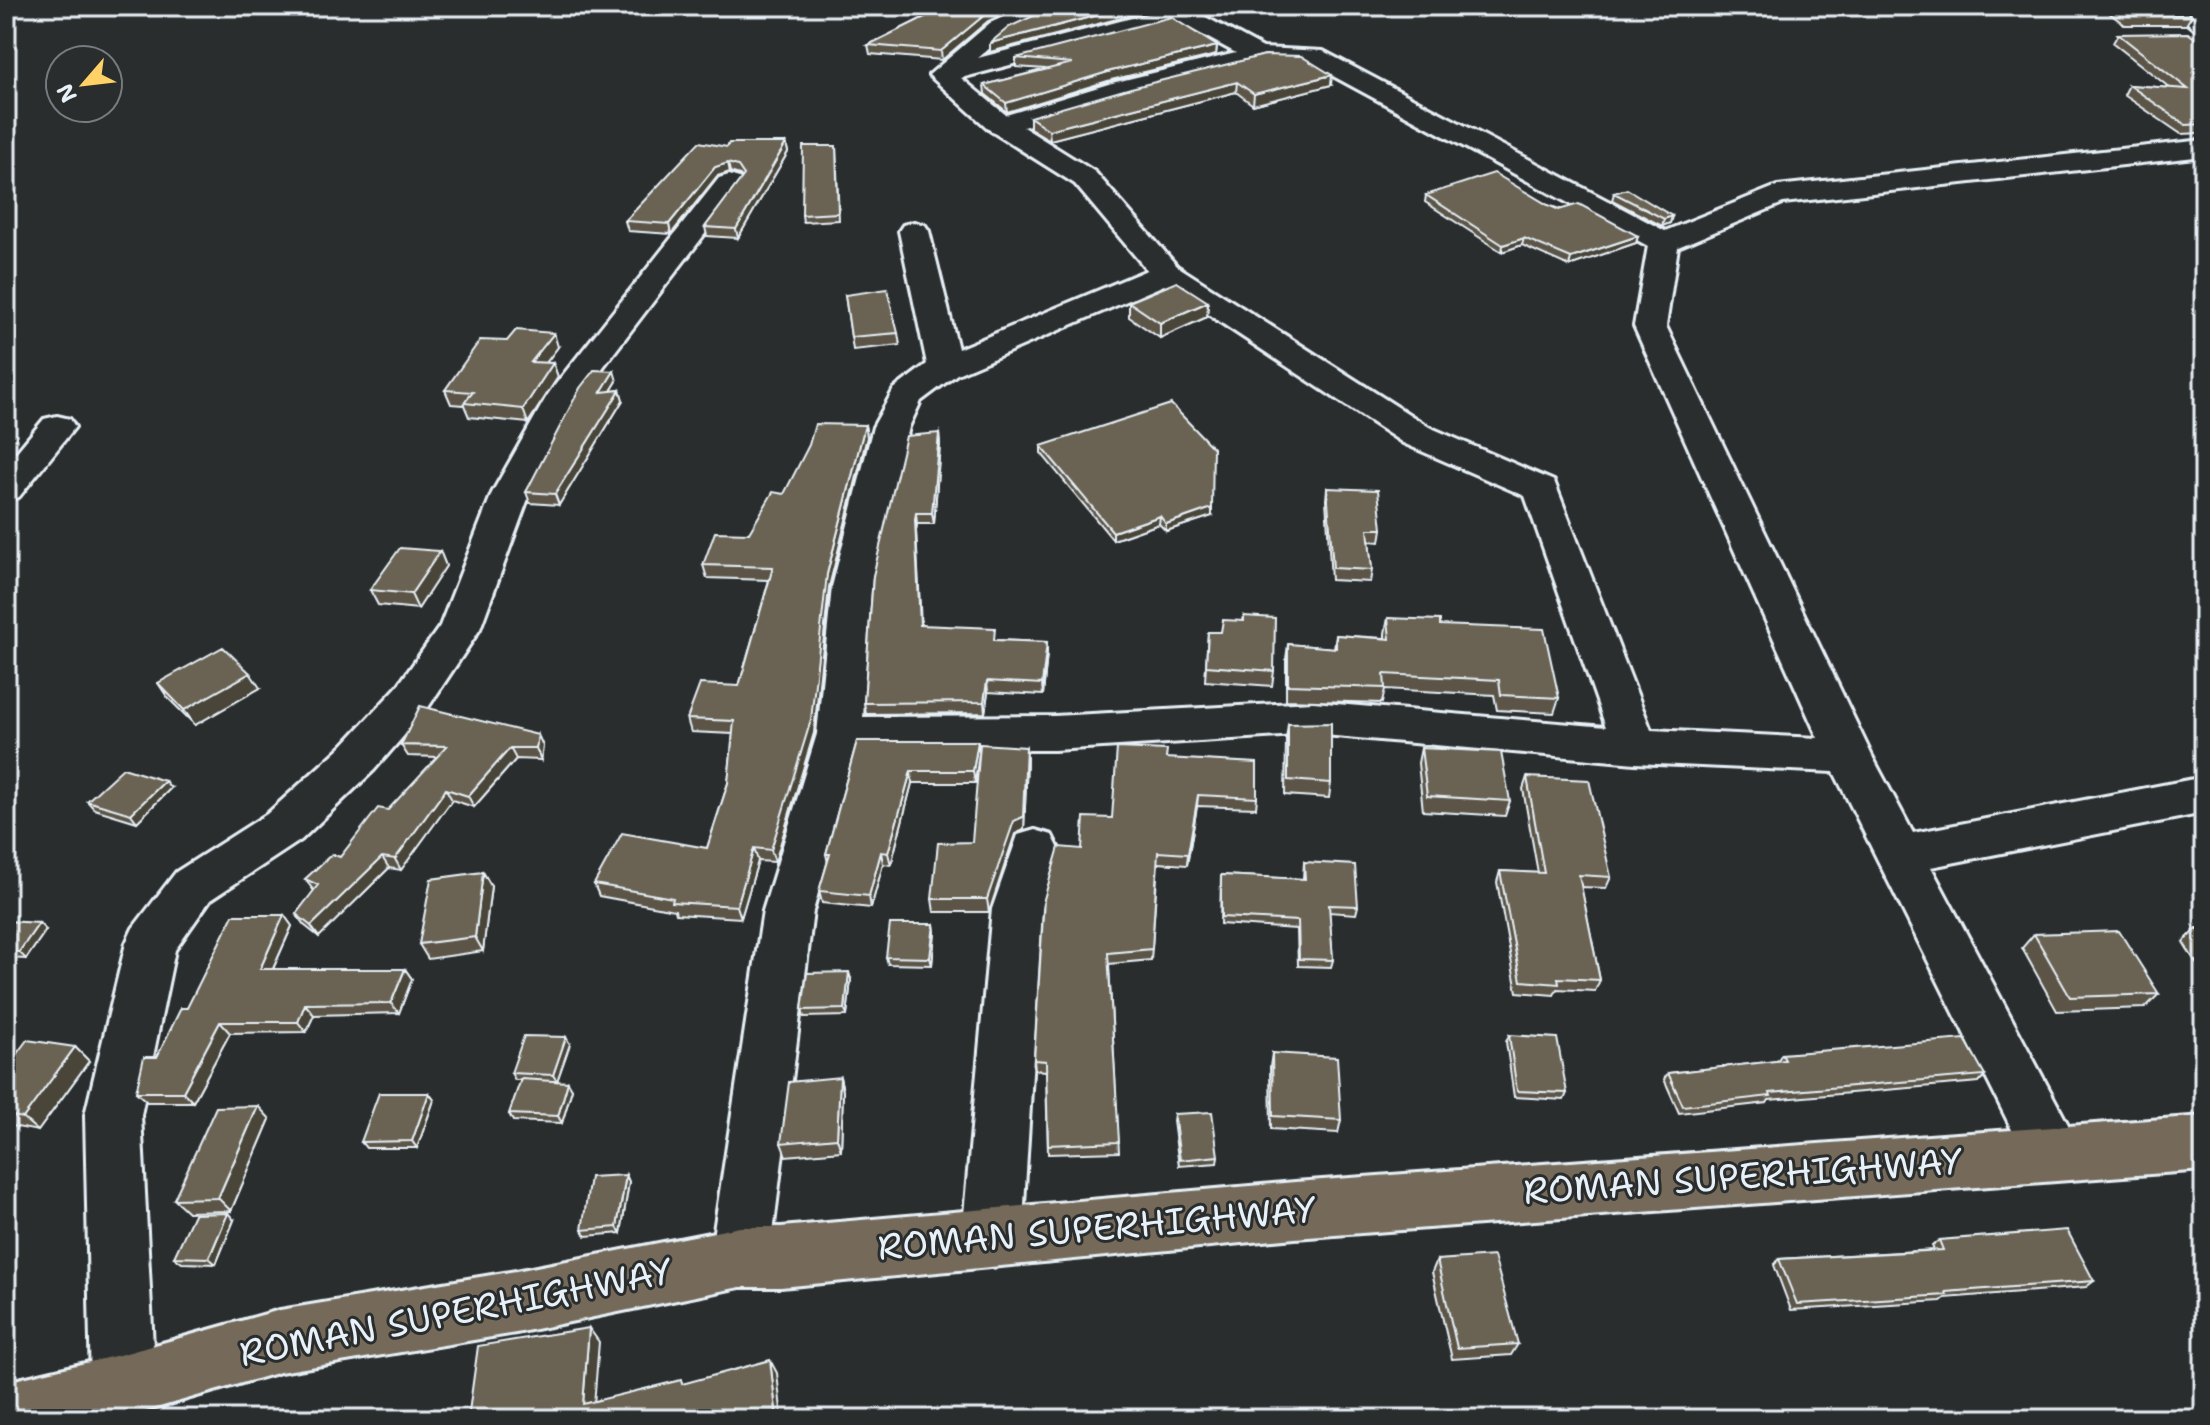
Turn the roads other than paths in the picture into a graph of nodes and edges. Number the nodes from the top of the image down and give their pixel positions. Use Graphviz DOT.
graph roads {
  1 [pos="1048,6"];
  2 [pos="2180,6"];
  3 [pos="1173,10"];
  4 [pos="2204,24"];
  5 [pos="1258,55"];
  6 [pos="942,75"];
  7 [pos="1001,125"];
  8 [pos="2204,148"];
  9 [pos="729,184"];
  10 [pos="914,231"];
  11 [pos="1664,242"];
  12 [pos="1166,273"];
  13 [pos="945,367"];
  14 [pos="57,427"];
  15 [pos="6,489"];
  16 [pos="839,734"];
  17 [pos="1635,746"];
  18 [pos="1849,756"];
  19 [pos="2204,795"];
  20 [pos="1035,849"];
  21 [pos="1897,855"];
  22 [pos="2204,1143"];
  23 [pos="2053,1153"];
  24 [pos="992,1237"];
  25 [pos="740,1257"];
  26 [pos="123,1386"];
  27 [pos="6,1414"];
  1 -- 6 [label="street"];
  2 -- 4 [label="street"];
  3 -- 5 [label="street"];
  3 -- 6 [label="street"];
  5 -- 7 [label="street"];
  5 -- 11 [label="street"];
  6 -- 7 [label="street"];
  7 -- 12 [label="street"];
  8 -- 11 [label="street"];
  9 -- 26 [label="street"];
  10 -- 13 [label="street"];
  11 -- 18 [label="street"];
  12 -- 13 [label="street"];
  12 -- 17 [label="street"];
  13 -- 16 [label="street"];
  14 -- 15 [label="street"];
  16 -- 17 [label="street"];
  16 -- 25 [label="street"];
  17 -- 18 [label="street"];
  18 -- 21 [label="street"];
  19 -- 21 [label="street"];
  20 -- 24 [label="street"];
  21 -- 23 [label="street"];
  22 -- 23 [label="main road, ROMAN SUPERHIGHWAY"];
  23 -- 24 [label="main road, ROMAN SUPERHIGHWAY"];
  24 -- 25 [label="main road, ROMAN SUPERHIGHWAY"];
  25 -- 26 [label="main road, ROMAN SUPERHIGHWAY"];
  26 -- 27 [label="main road, ROMAN SUPERHIGHWAY"];
}
